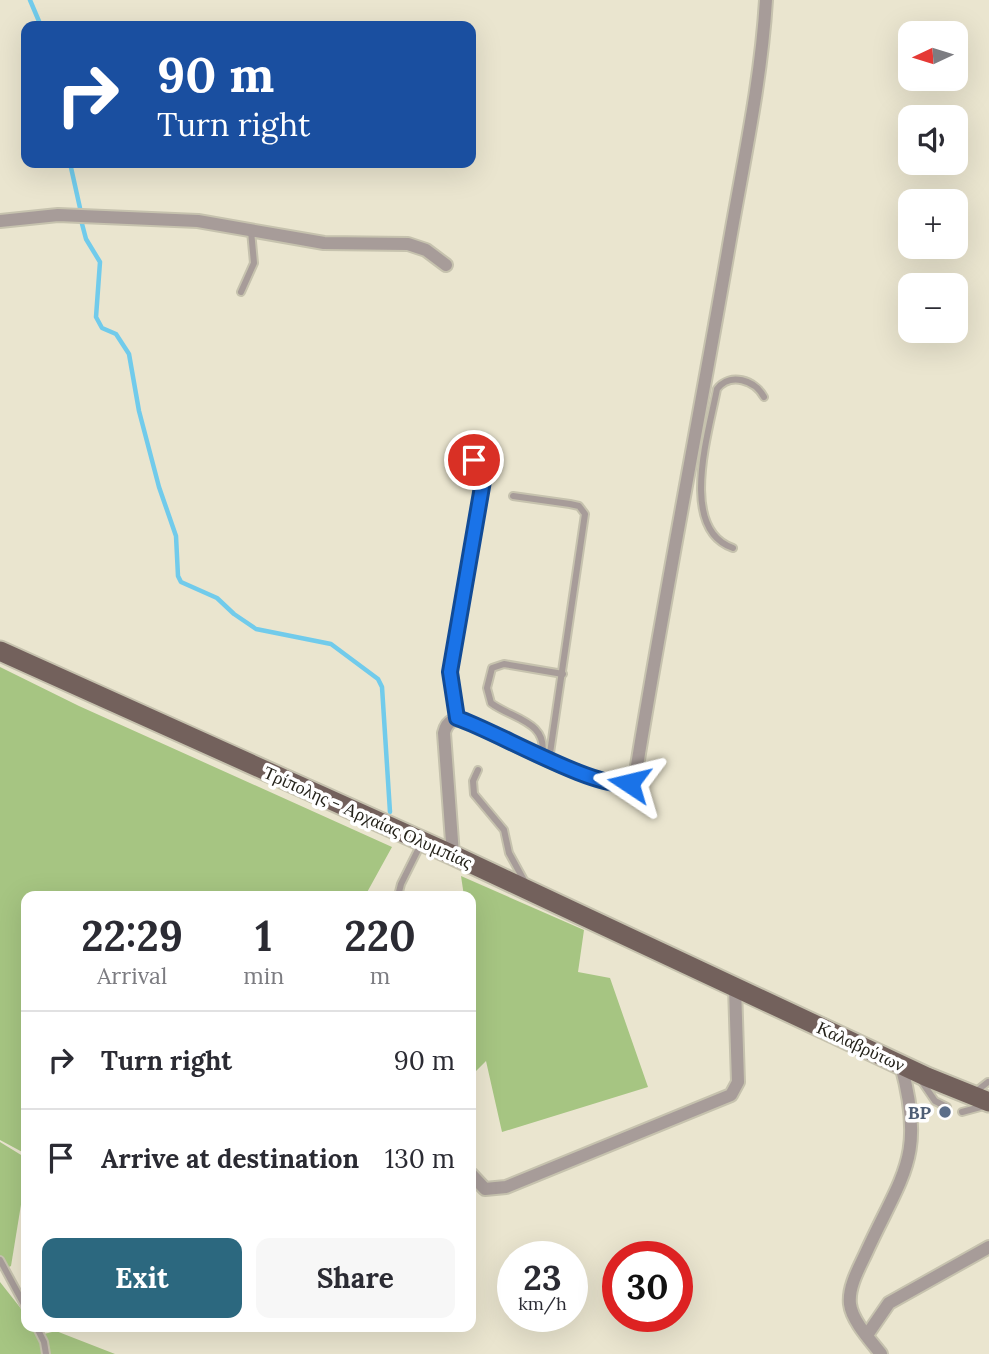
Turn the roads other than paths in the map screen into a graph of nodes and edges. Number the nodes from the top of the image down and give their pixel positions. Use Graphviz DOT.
graph roads {
  1 [pos="766,0"];
  2 [pos="0,221"];
  3 [pos="250,230"];
  4 [pos="446,265"];
  5 [pos="241,292"];
  6 [pos="764,397"];
  7 [pos="706,411"];
  8 [pos="469,460"];
  9 [pos="513,496"];
  10 [pos="733,548"];
  11 [pos="0,651"];
  12 [pos="563,674"];
  13 [pos="457,718"];
  14 [pos="545,758"];
  15 [pos="478,770"];
  16 [pos="422,842"];
  17 [pos="453,855"];
  18 [pos="399,891"];
  19 [pos="530,892"];
  20 [pos="734,987"];
  21 [pos="909,1069"];
  22 [pos="988,1082"];
  23 [pos="978,1104"];
  24 [pos="947,1107"];
  25 [pos="476,1179"];
  26 [pos="989,1247"];
  27 [pos="0,1260"];
  28 [pos="21,1299"];
  29 [pos="39,1332"];
  30 [pos="867,1335"];
  31 [pos="46,1354"];
  32 [pos="881,1354"];
  1 -- 7 [label="street"];
  2 -- 3 [label="street"];
  3 -- 4 [label="street"];
  3 -- 5 [label="lane"];
  6 -- 7 [label="lane"];
  7 -- 10 [label="lane"];
  7 -- 14 [label="street"];
  8 -- 13 [label="lane"];
  9 -- 12 [label="lane"];
  11 -- 16 [label="main road, Τρίπολης - Αρχαίας Ολυμπίας"];
  12 -- 14 [label="lane"];
  12 -- 14 [label="lane"];
  13 -- 14 [label="street"];
  13 -- 17 [label="street"];
  15 -- 19 [label="lane"];
  16 -- 17 [label="main road, Τρίπολης - Αρχαίας Ολυμπίας"];
  16 -- 18 [label="lane"];
  17 -- 19 [label="main road, Τρίπολης - Αρχαίας Ολυμπίας"];
  19 -- 20 [label="main road, Τρίπολης - Αρχαίας Ολυμπίας"];
  20 -- 21 [label="main road, Καλαβρύτων"];
  20 -- 25 [label="street"];
  21 -- 23 [label="main road, Καλαβρύτων"];
  21 -- 24 [label="lane"];
  21 -- 30 [label="street"];
  22 -- 23 [label="lane"];
  26 -- 30 [label="street"];
  27 -- 28 [label="lane"];
  29 -- 31 [label="lane"];
  30 -- 32 [label="street"];
}
